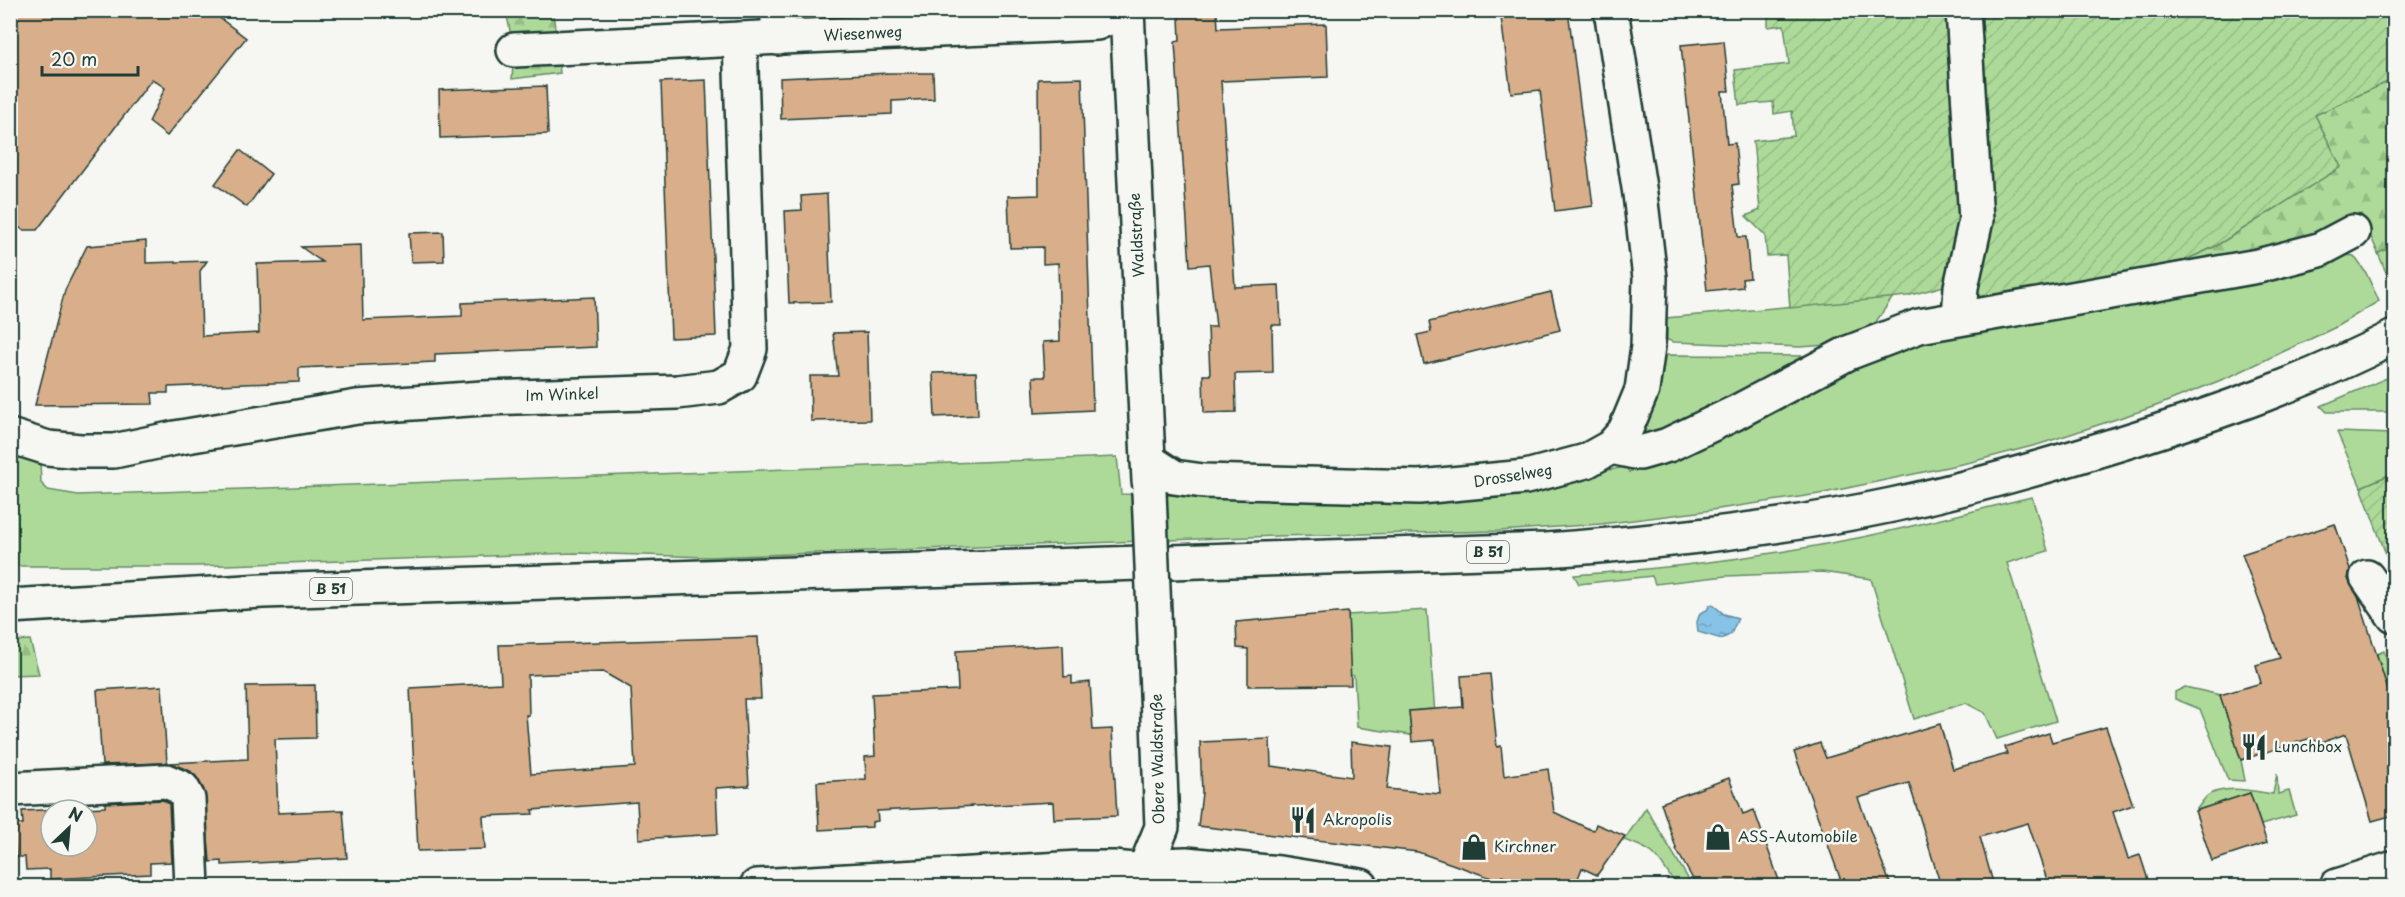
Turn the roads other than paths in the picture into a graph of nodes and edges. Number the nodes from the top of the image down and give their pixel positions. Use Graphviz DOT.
graph roads {
  1 [pos="1127,10"];
  2 [pos="1611,10"];
  3 [pos="1963,10"];
  4 [pos="778,25"];
  5 [pos="740,39"];
  6 [pos="514,50"];
  7 [pos="2353,232"];
  8 [pos="1959,318"];
  9 [pos="2384,343"];
  10 [pos="10,436"];
  11 [pos="1611,447"];
  12 [pos="1148,476"];
  13 [pos="2367,577"];
  14 [pos="12,605"];
  15 [pos="2394,616"];
  16 [pos="10,789"];
  17 [pos="2394,868"];
  18 [pos="1138,879"];
  19 [pos="192,886"];
  20 [pos="757,886"];
  21 [pos="1361,886"];
  22 [pos="2337,886"];
  1 -- 4 [label="street, Wiesenweg"];
  1 -- 12 [label="street, Waldstraße"];
  2 -- 11 [label="street, Drosselweg"];
  3 -- 8 [label="street"];
  4 -- 5 [label="street"];
  5 -- 6 [label="street"];
  5 -- 10 [label="street, Im Winkel"];
  7 -- 8 [label="street"];
  8 -- 11 [label="street"];
  9 -- 14 [label="street, B 51"];
  11 -- 12 [label="street, Drosselweg"];
  12 -- 18 [label="street, Obere Waldstraße, bridge"];
  13 -- 15 [label="street"];
  16 -- 19 [label="street"];
  17 -- 22 [label="street"];
  18 -- 20 [label="street"];
  18 -- 21 [label="street"];
}
